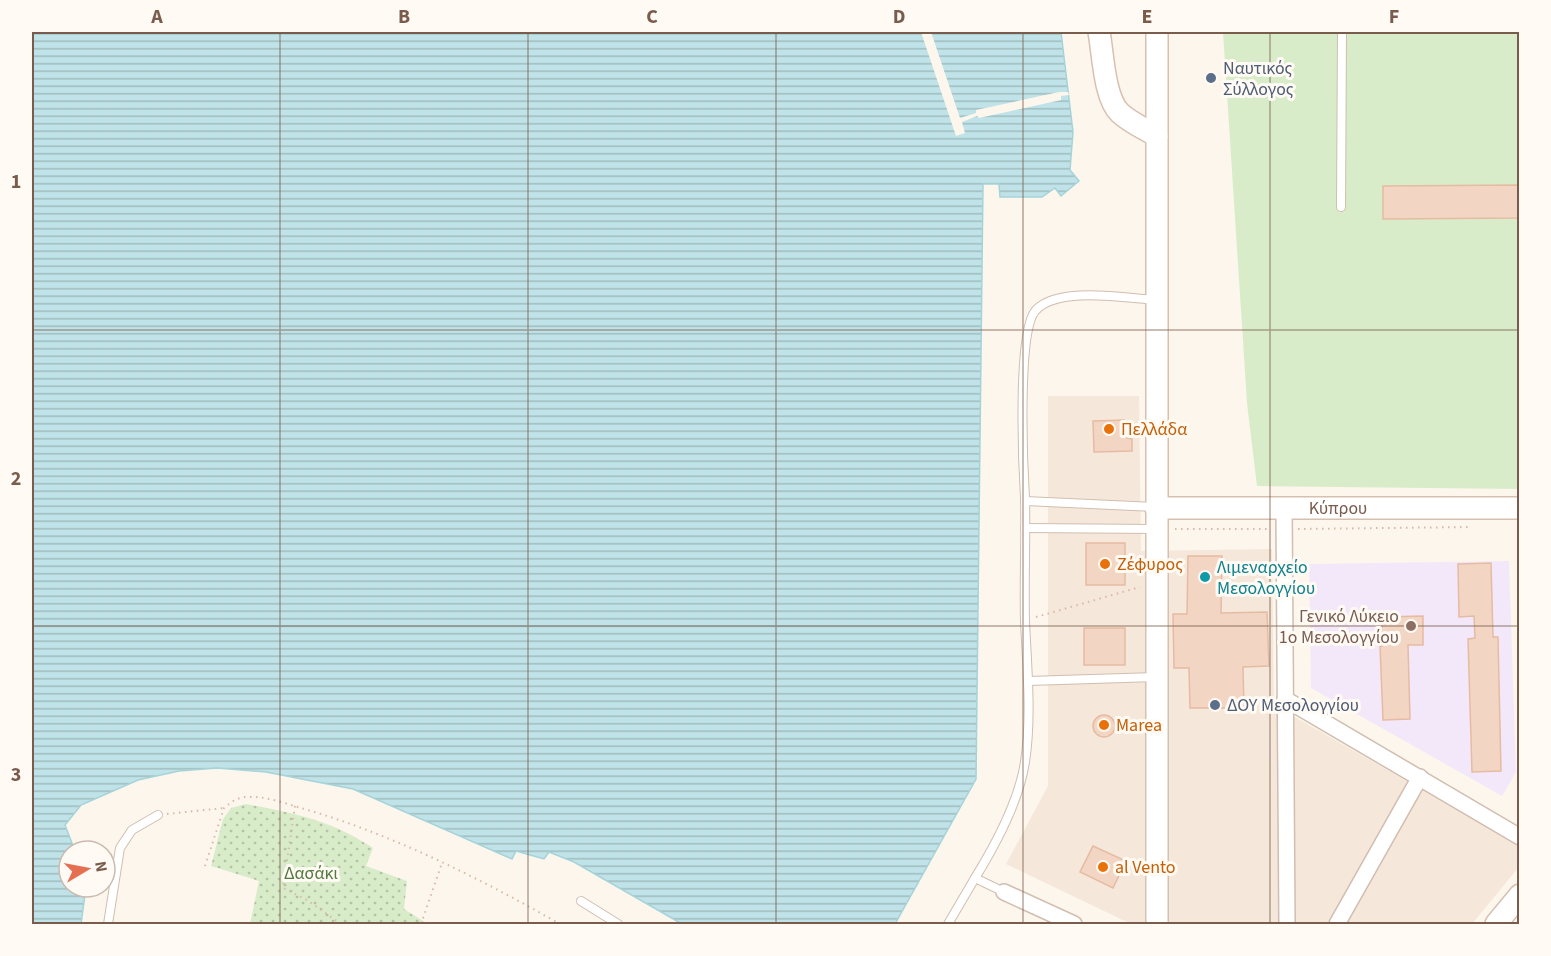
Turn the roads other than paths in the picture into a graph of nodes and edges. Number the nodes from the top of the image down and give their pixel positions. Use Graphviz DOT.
graph roads {
  1 [pos="1099,32"];
  2 [pos="1157,32"];
  3 [pos="1342,32"];
  4 [pos="1156,136"];
  5 [pos="1341,207"];
  6 [pos="1156,300"];
  7 [pos="1025,501"];
  8 [pos="1156,507"];
  9 [pos="1520,508"];
  10 [pos="1285,519"];
  11 [pos="1024,528"];
  12 [pos="1157,529"];
  13 [pos="1157,677"];
  14 [pos="1028,681"];
  15 [pos="1285,699"];
  16 [pos="1419,777"];
  17 [pos="158,815"];
  18 [pos="1520,837"];
  19 [pos="975,878"];
  20 [pos="1004,892"];
  21 [pos="1520,895"];
  22 [pos="581,901"];
  23 [pos="1520,914"];
  24 [pos="108,924"];
  25 [pos="618,924"];
  26 [pos="948,924"];
  27 [pos="1074,924"];
  28 [pos="1158,924"];
  29 [pos="1287,924"];
  30 [pos="1337,924"];
  31 [pos="1496,924"];
  32 [pos="1511,924"];
  1 -- 4 [label="main road"];
  2 -- 4 [label="main road"];
  3 -- 5 [label="lane"];
  4 -- 6 [label="main road"];
  6 -- 7 [label="lane"];
  6 -- 8 [label="main road"];
  7 -- 8 [label="lane"];
  7 -- 11 [label="lane"];
  8 -- 10 [label="main road, Κύπρου"];
  8 -- 12 [label="main road"];
  9 -- 10 [label="main road, Κύπρου"];
  10 -- 15 [label="street"];
  11 -- 12 [label="lane"];
  11 -- 14 [label="lane"];
  12 -- 13 [label="main road"];
  13 -- 14 [label="lane"];
  13 -- 28 [label="main road"];
  14 -- 19 [label="lane"];
  15 -- 16 [label="street"];
  15 -- 29 [label="street"];
  16 -- 18 [label="street"];
  16 -- 30 [label="street"];
  17 -- 24 [label="lane"];
  19 -- 20 [label="lane"];
  19 -- 26 [label="lane"];
  20 -- 27 [label="street"];
  21 -- 31 [label="main road"];
  22 -- 25 [label="lane"];
  23 -- 32 [label="main road"];
}
